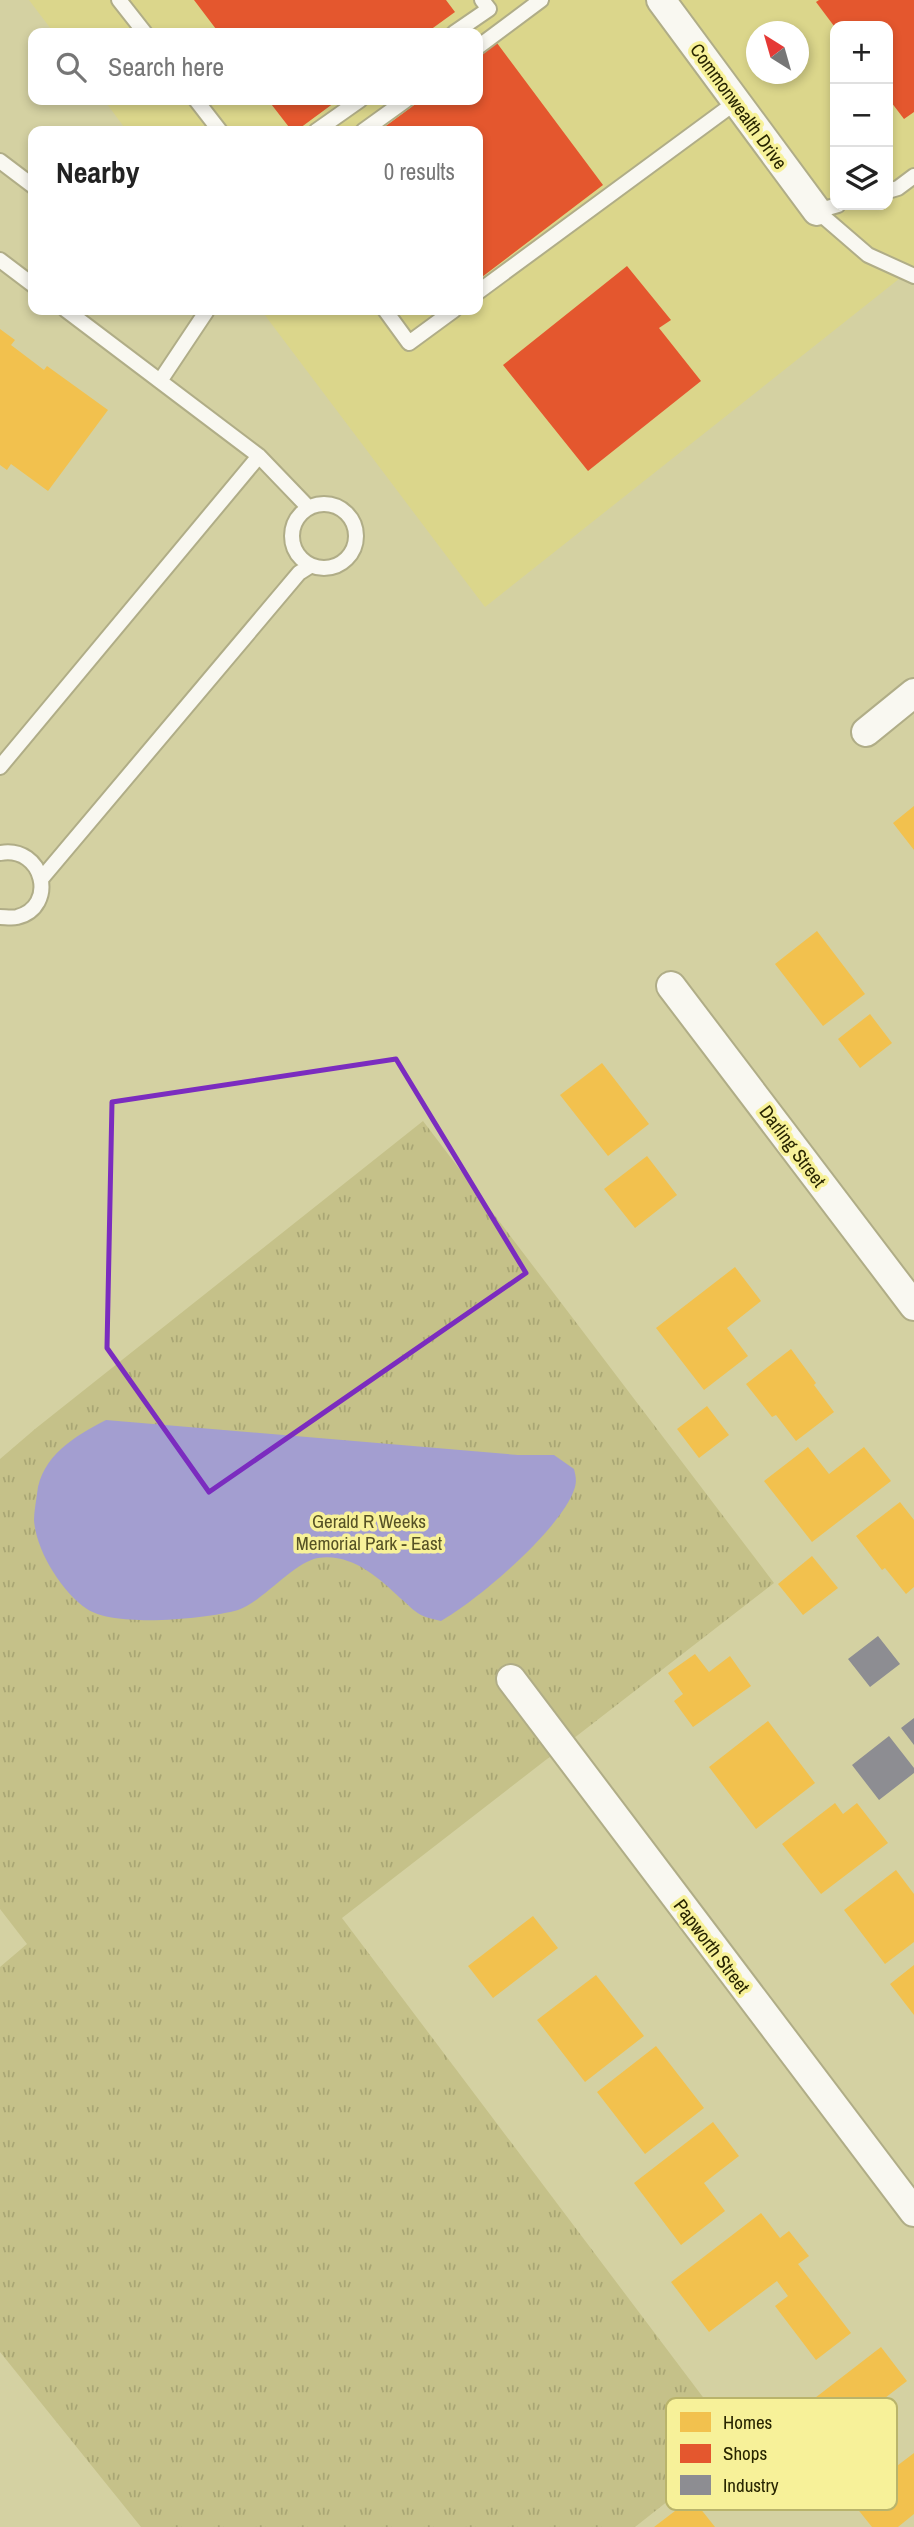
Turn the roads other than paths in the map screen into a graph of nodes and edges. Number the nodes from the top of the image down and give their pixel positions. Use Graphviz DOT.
graph roads {
  1 [pos="119,0"];
  2 [pos="541,0"];
  3 [pos="661,0"];
  4 [pos="490,3"];
  5 [pos="141,28"];
  6 [pos="460,28"];
  7 [pos="483,43"];
  8 [pos="736,102"];
  9 [pos="200,105"];
  10 [pos="353,105"];
  11 [pos="399,105"];
  12 [pos="216,126"];
  13 [pos="323,126"];
  14 [pos="370,126"];
  15 [pos="0,161"];
  16 [pos="914,176"];
  17 [pos="28,182"];
  18 [pos="893,190"];
  19 [pos="828,208"];
  20 [pos="0,260"];
  21 [pos="914,276"];
  22 [pos="28,281"];
  23 [pos="483,288"];
  24 [pos="73,315"];
  25 [pos="204,315"];
  26 [pos="389,315"];
  27 [pos="447,315"];
  28 [pos="160,381"];
  29 [pos="259,456"];
  30 [pos="308,507"];
  31 [pos="310,566"];
  32 [pos="914,693"];
  33 [pos="866,732"];
  34 [pos="0,767"];
  35 [pos="0,853"];
  36 [pos="42,878"];
  37 [pos="0,917"];
  38 [pos="671,986"];
  39 [pos="914,1306"];
  40 [pos="510,1679"];
  41 [pos="914,2212"];
  1 -- 5 [label="lane"];
  2 -- 7 [label="lane"];
  3 -- 8 [label="street, Commonwealth Drive"];
  4 -- 6 [label="lane"];
  8 -- 19 [label="street, Commonwealth Drive"];
  8 -- 23 [label="lane"];
  9 -- 12 [label="lane"];
  10 -- 13 [label="lane"];
  11 -- 14 [label="lane"];
  15 -- 17 [label="lane"];
  16 -- 18 [label="lane"];
  19 -- 21 [label="lane"];
  20 -- 22 [label="lane"];
  24 -- 28 [label="lane"];
  25 -- 28 [label="lane"];
  26 -- 27 [label="lane"];
  28 -- 29 [label="lane"];
  29 -- 30 [label="lane"];
  29 -- 34 [label="lane"];
  30 -- 31 [label="lane"];
  30 -- 31 [label="lane"];
  31 -- 36 [label="lane"];
  32 -- 33 [label="street"];
  35 -- 36 [label="lane"];
  36 -- 37 [label="lane"];
  38 -- 39 [label="street, Darling Street"];
  40 -- 41 [label="street, Papworth Street"];
}
